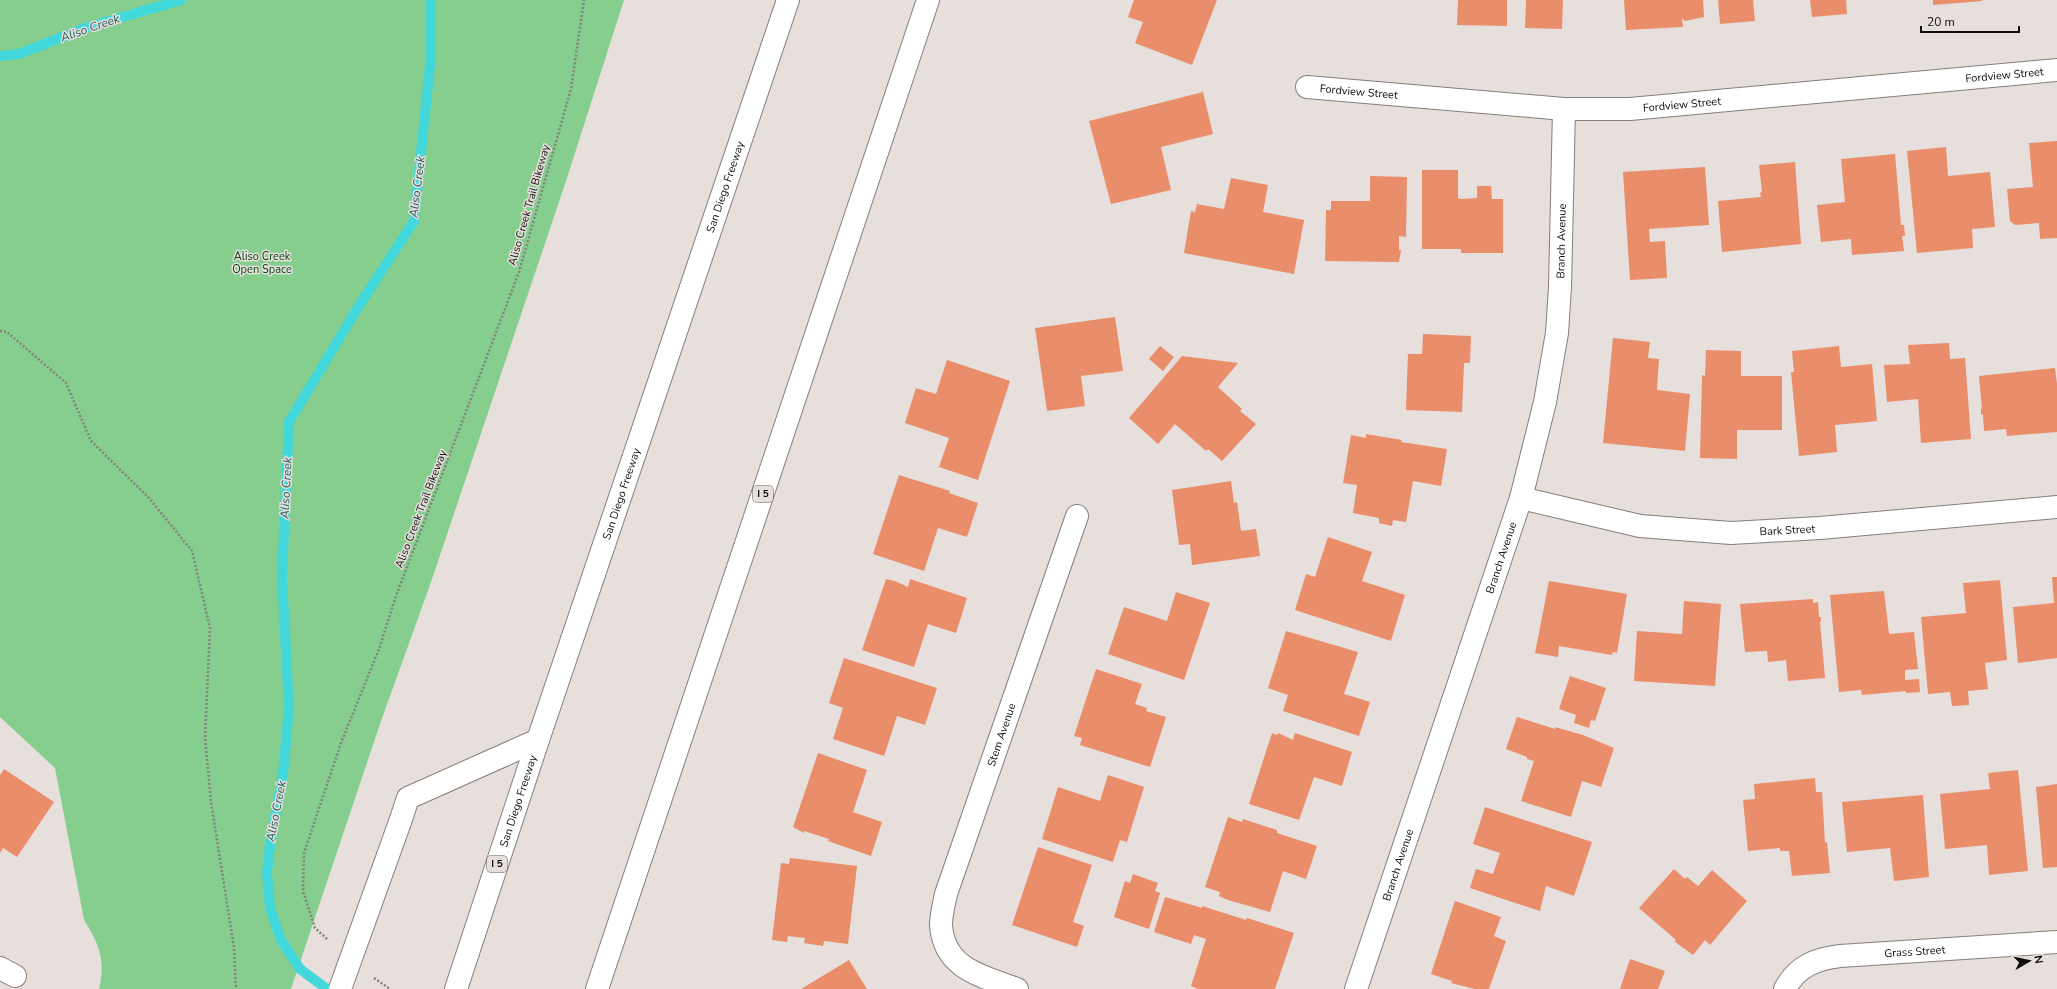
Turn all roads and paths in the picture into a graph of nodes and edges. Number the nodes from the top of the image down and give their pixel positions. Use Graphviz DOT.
graph roads {
  1 [pos="584,0"];
  2 [pos="788,0"];
  3 [pos="928,0"];
  4 [pos="2057,70"];
  5 [pos="1307,87"];
  6 [pos="1564,109"];
  7 [pos="0,331"];
  8 [pos="1521,498"];
  9 [pos="2057,507"];
  10 [pos="1077,516"];
  11 [pos="538,740"];
  12 [pos="330,780"];
  13 [pos="326,791"];
  14 [pos="2057,942"];
  15 [pos="333,943"];
  16 [pos="369,974"];
  17 [pos="236,989"];
  18 [pos="340,989"];
  19 [pos="390,989"];
  20 [pos="456,989"];
  21 [pos="597,989"];
  22 [pos="1016,989"];
  23 [pos="1356,989"];
  24 [pos="1785,989"];
  1 -- 12 [label="path, Aliso Creek Trail Bikeway"];
  2 -- 11 [label="main road, San Diego Freeway / I 5"];
  3 -- 21 [label="main road, I 5"];
  4 -- 6 [label="main road, Fordview Street"];
  5 -- 6 [label="main road, Fordview Street"];
  6 -- 8 [label="main road, Branch Avenue"];
  7 -- 17 [label="path"];
  8 -- 9 [label="main road, Bark Street"];
  8 -- 23 [label="main road, Branch Avenue"];
  10 -- 22 [label="main road, Stem Avenue"];
  11 -- 18 [label="main road, bridge"];
  11 -- 20 [label="main road, San Diego Freeway / I 5"];
  12 -- 13 [label="path"];
  12 -- 15 [label="path, Aliso Creek Trail Bikeway"];
  14 -- 24 [label="main road, Grass Street"];
  16 -- 19 [label="path"];
}
